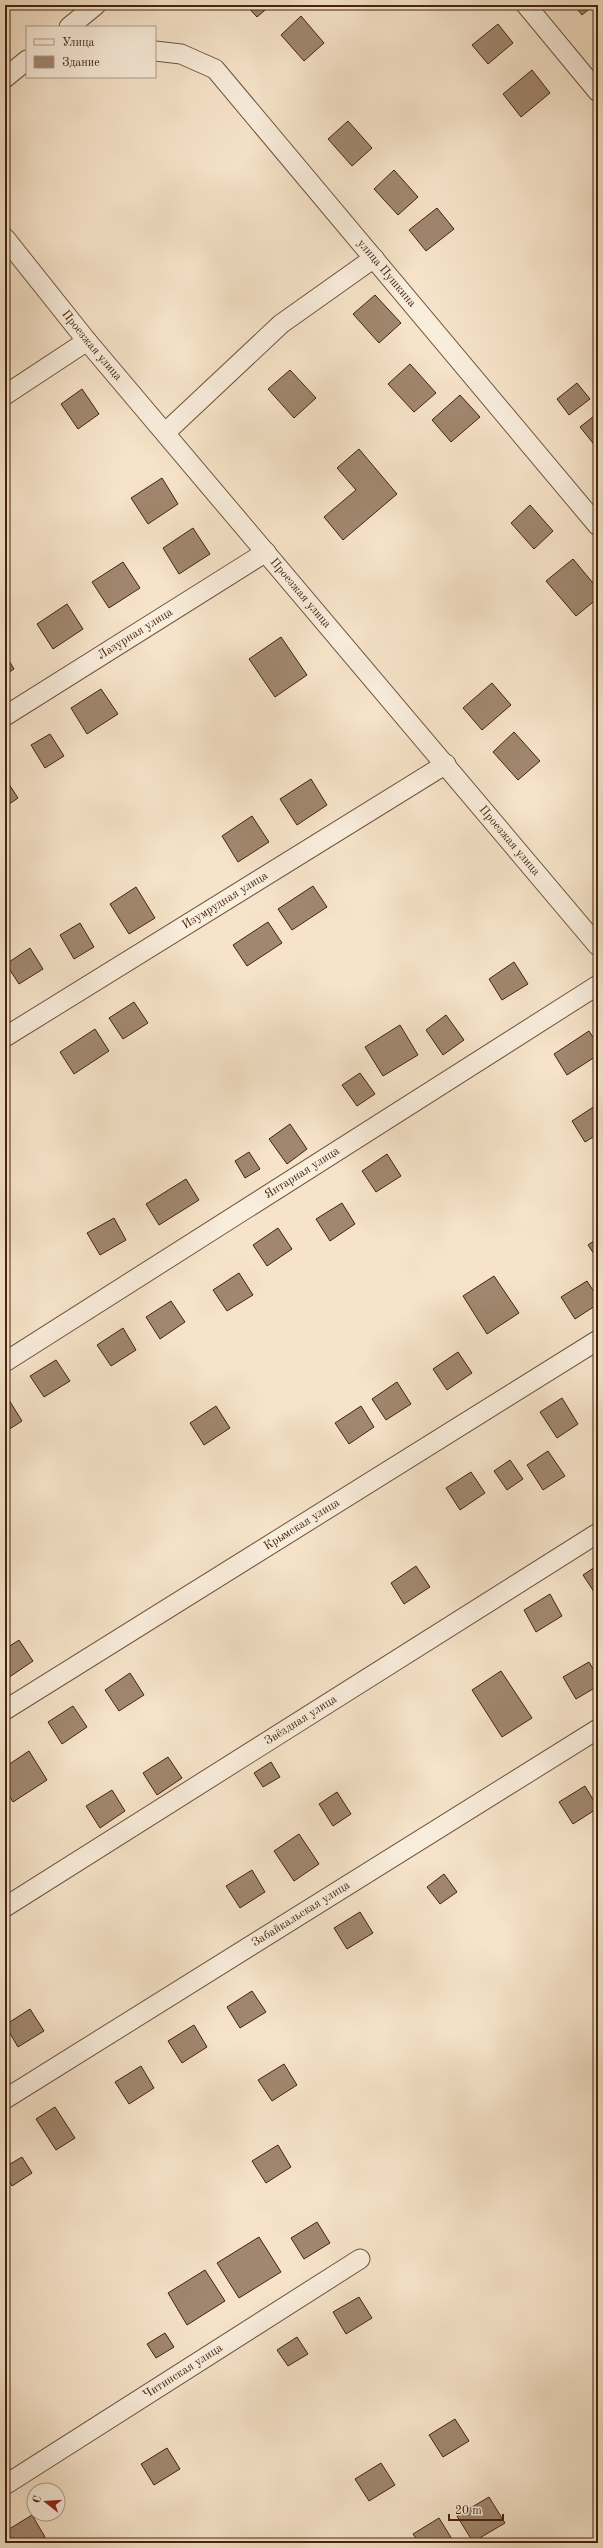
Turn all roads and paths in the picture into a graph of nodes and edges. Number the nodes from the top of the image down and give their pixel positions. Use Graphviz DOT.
graph roads {
  1 [pos="96,5"];
  2 [pos="526,5"];
  3 [pos="70,26"];
  4 [pos="156,51"];
  5 [pos="26,61"];
  6 [pos="5,78"];
  7 [pos="598,92"];
  8 [pos="5,238"];
  9 [pos="374,258"];
  10 [pos="87,340"];
  11 [pos="5,395"];
  12 [pos="166,432"];
  13 [pos="598,526"];
  14 [pos="266,552"];
  15 [pos="5,716"];
  16 [pos="446,764"];
  17 [pos="598,946"];
  18 [pos="598,985"];
  19 [pos="5,1037"];
  20 [pos="598,1340"];
  21 [pos="5,1362"];
  22 [pos="598,1534"];
  23 [pos="5,1710"];
  24 [pos="598,1730"];
  25 [pos="5,1907"];
  26 [pos="5,2100"];
  27 [pos="360,2259"];
  28 [pos="5,2485"];
  1 -- 3 [label="street"];
  2 -- 7 [label="street"];
  4 -- 9 [label="street, улица Пушкина"];
  5 -- 6 [label="street"];
  8 -- 10 [label="street, Проезжая улица"];
  9 -- 12 [label="street"];
  9 -- 13 [label="street, улица Пушкина"];
  10 -- 11 [label="street"];
  10 -- 12 [label="street, Проезжая улица"];
  12 -- 14 [label="street, Проезжая улица"];
  14 -- 15 [label="street, Лазурная улица"];
  14 -- 16 [label="street, Проезжая улица"];
  16 -- 17 [label="street, Проезжая улица"];
  16 -- 19 [label="street, Изумрудная улица"];
  18 -- 21 [label="street, Янтарная улица"];
  20 -- 23 [label="street, Крымская улица"];
  22 -- 25 [label="street, Звёздная улица"];
  24 -- 26 [label="street, Забайкальская улица"];
  27 -- 28 [label="street, Читинская улица"];
}
